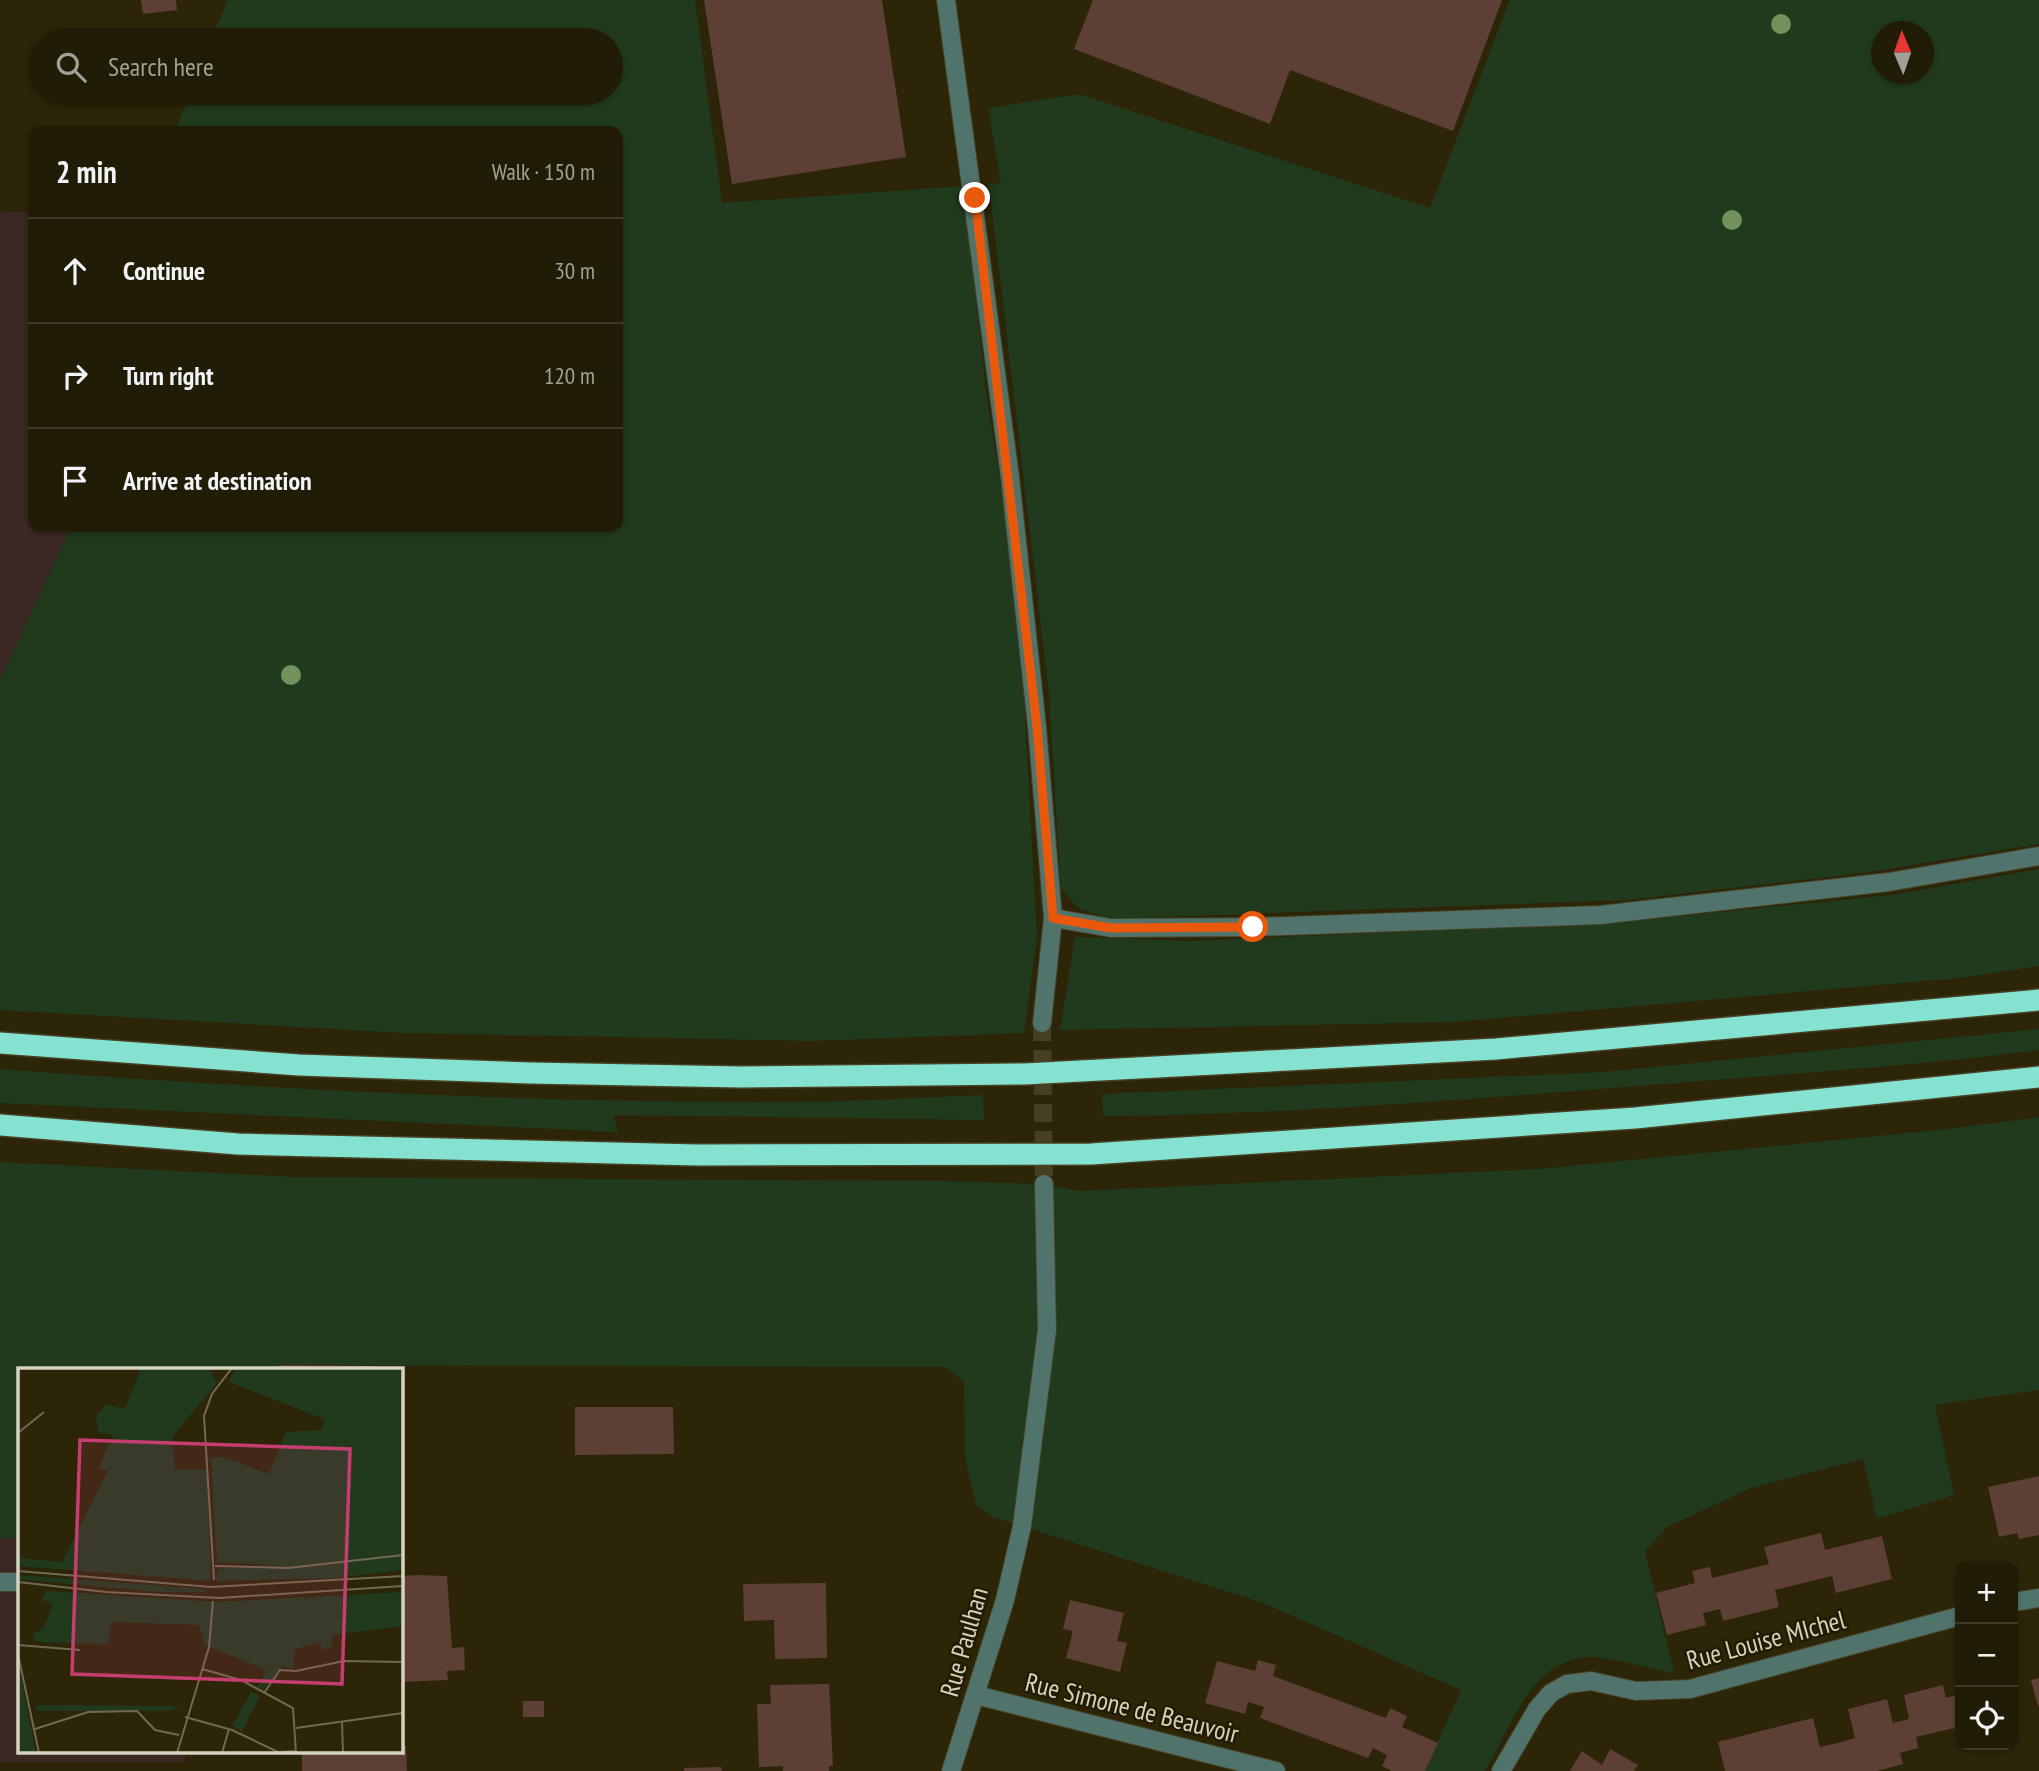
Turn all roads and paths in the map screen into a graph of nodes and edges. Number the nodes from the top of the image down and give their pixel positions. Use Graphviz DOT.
graph roads {
  1 [pos="946,0"];
  2 [pos="2039,856"];
  3 [pos="1053,918"];
  4 [pos="2039,1000"];
  5 [pos="1042,1023"];
  6 [pos="0,1043"];
  7 [pos="2039,1077"];
  8 [pos="0,1125"];
  9 [pos="1044,1184"];
  10 [pos="0,1582"];
  11 [pos="18,1582"];
  12 [pos="2039,1598"];
  13 [pos="2018,1601"];
  14 [pos="1955,1617"];
  15 [pos="976,1695"];
  16 [pos="951,1771"];
  17 [pos="1276,1771"];
  18 [pos="1501,1771"];
  1 -- 3 [label="street"];
  2 -- 3 [label="street"];
  3 -- 5 [label="street"];
  4 -- 6 [label="highway"];
  7 -- 8 [label="highway"];
  9 -- 15 [label="street, Rue Paulhan"];
  10 -- 11 [label="street"];
  12 -- 13 [label="street"];
  14 -- 18 [label="street, Rue Louise MIchel"];
  15 -- 16 [label="street, Rue Paulhan"];
  15 -- 17 [label="street, Rue Simone de Beauvoir"];
}
